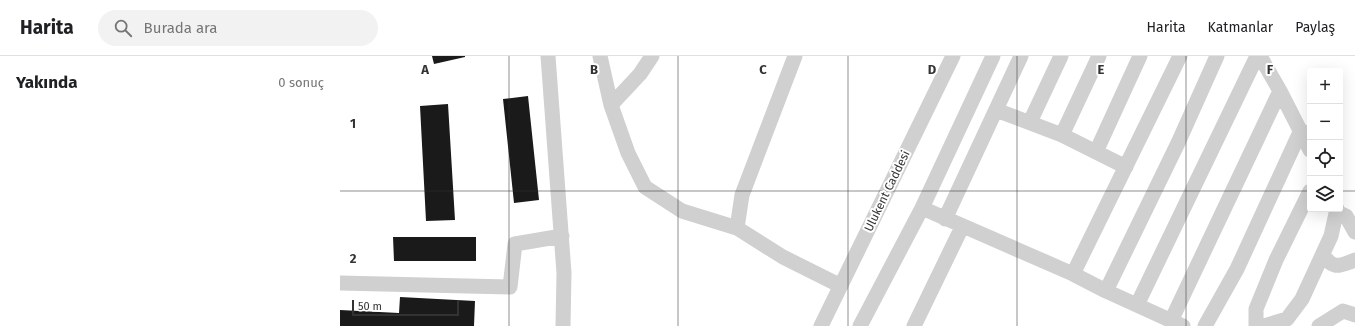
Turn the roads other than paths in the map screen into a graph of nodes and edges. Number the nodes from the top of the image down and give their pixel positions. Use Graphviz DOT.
graph roads {
  1 [pos="548,56"];
  2 [pos="600,56"];
  3 [pos="652,56"];
  4 [pos="795,56"];
  5 [pos="953,56"];
  6 [pos="993,56"];
  7 [pos="1021,56"];
  8 [pos="1061,56"];
  9 [pos="1099,56"];
  10 [pos="1140,56"];
  11 [pos="1180,56"];
  12 [pos="1217,56"];
  13 [pos="1257,56"];
  14 [pos="1260,56"];
  15 [pos="1280,91"];
  16 [pos="611,105"];
  17 [pos="996,110"];
  18 [pos="1030,122"];
  19 [pos="1300,130"];
  20 [pos="1062,135"];
  21 [pos="1307,144"];
  22 [pos="1096,152"];
  23 [pos="1126,166"];
  24 [pos="1307,197"];
  25 [pos="922,208"];
  26 [pos="1337,212"];
  27 [pos="1340,212"];
  28 [pos="945,219"];
  29 [pos="962,227"];
  30 [pos="737,228"];
  31 [pos="1355,232"];
  32 [pos="562,236"];
  33 [pos="1322,255"];
  34 [pos="1355,260"];
  35 [pos="1073,274"];
  36 [pos="340,283"];
  37 [pos="841,286"];
  38 [pos="1106,291"];
  39 [pos="1137,305"];
  40 [pos="1355,315"];
  41 [pos="1177,323"];
  42 [pos="563,326"];
  43 [pos="821,326"];
  44 [pos="860,326"];
  45 [pos="914,326"];
  46 [pos="1205,326"];
  47 [pos="1256,326"];
  48 [pos="1264,326"];
  49 [pos="1319,326"];
  1 -- 32 [label="street"];
  2 -- 16 [label="street"];
  3 -- 16 [label="street"];
  4 -- 30 [label="street"];
  5 -- 37 [label="street, Ulukent Caddesi"];
  6 -- 25 [label="street"];
  7 -- 17 [label="street"];
  8 -- 18 [label="street"];
  9 -- 20 [label="street"];
  10 -- 22 [label="street"];
  11 -- 23 [label="street"];
  12 -- 38 [label="street"];
  13 -- 39 [label="street"];
  14 -- 15 [label="street"];
  15 -- 19 [label="street"];
  15 -- 41 [label="street"];
  16 -- 30 [label="street"];
  17 -- 18 [label="street"];
  17 -- 28 [label="street"];
  18 -- 20 [label="street"];
  19 -- 21 [label="street"];
  19 -- 46 [label="street"];
  20 -- 22 [label="street"];
  22 -- 23 [label="street"];
  23 -- 35 [label="street"];
  24 -- 47 [label="street"];
  25 -- 28 [label="street"];
  25 -- 44 [label="street"];
  26 -- 33 [label="street"];
  27 -- 31 [label="street"];
  28 -- 29 [label="street"];
  29 -- 35 [label="street"];
  29 -- 45 [label="street"];
  30 -- 37 [label="street"];
  32 -- 36 [label="street"];
  32 -- 42 [label="street"];
  33 -- 34 [label="street"];
  33 -- 48 [label="street"];
  35 -- 38 [label="street"];
  37 -- 43 [label="street, Ulukent Caddesi"];
  38 -- 39 [label="street"];
  39 -- 41 [label="street"];
  40 -- 49 [label="street"];
}
